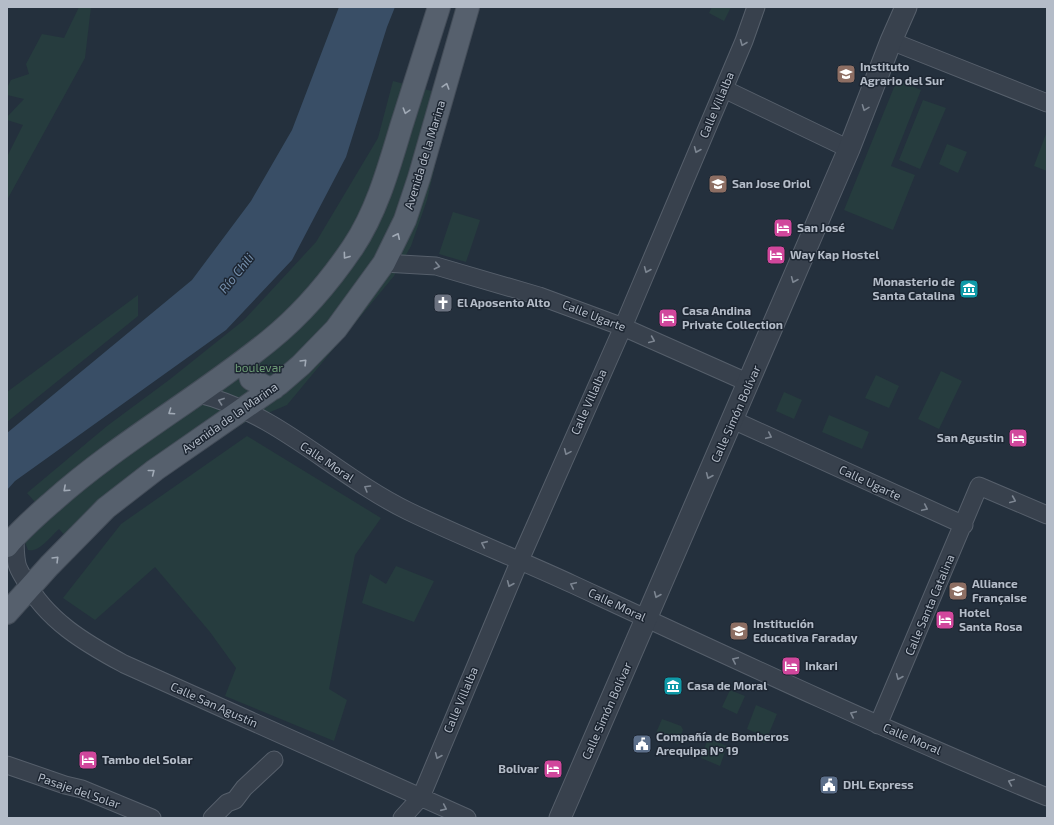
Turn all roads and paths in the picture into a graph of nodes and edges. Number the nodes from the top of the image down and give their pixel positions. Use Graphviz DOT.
graph roads {
  1 [pos="428,7"];
  2 [pos="439,7"];
  3 [pos="468,7"];
  4 [pos="756,7"];
  5 [pos="906,7"];
  6 [pos="891,41"];
  7 [pos="422,60"];
  8 [pos="724,89"];
  9 [pos="1047,103"];
  10 [pos="850,149"];
  11 [pos="384,263"];
  12 [pos="623,327"];
  13 [pos="248,357"];
  14 [pos="750,383"];
  15 [pos="274,388"];
  16 [pos="199,394"];
  17 [pos="243,410"];
  18 [pos="733,420"];
  19 [pos="1047,515"];
  20 [pos="964,525"];
  21 [pos="11,541"];
  22 [pos="520,560"];
  23 [pos="29,588"];
  24 [pos="7,613"];
  25 [pos="647,619"];
  26 [pos="878,725"];
  27 [pos="274,760"];
  28 [pos="7,765"];
  29 [pos="421,797"];
  30 [pos="1047,797"];
  31 [pos="152,818"];
  32 [pos="212,818"];
  33 [pos="402,818"];
  34 [pos="466,818"];
  35 [pos="560,818"];
  1 -- 7 [label="main road"];
  2 -- 7 [label="main road"];
  11 -- 3 [label="main road, Avenida de la Marina, one-way"];
  4 -- 8 [label="street, Calle Villalba, one-way"];
  5 -- 6 [label="street, Calle Simón Bolívar"];
  6 -- 9 [label="street"];
  6 -- 10 [label="street, Calle Simón Bolívar, one-way"];
  7 -- 13 [label="main road, one-way"];
  8 -- 10 [label="street"];
  8 -- 12 [label="street, Calle Villalba, one-way"];
  10 -- 14 [label="street, Calle Simón Bolívar, one-way"];
  11 -- 12 [label="street, Calle Ugarte, one-way"];
  15 -- 11 [label="main road, Avenida de la Marina, one-way"];
  12 -- 14 [label="street, Calle Ugarte, one-way"];
  12 -- 22 [label="street, Calle Villalba, one-way"];
  13 -- 15 [label="main road"];
  13 -- 16 [label="main road"];
  14 -- 18 [label="street, Calle Simón Bolívar"];
  15 -- 17 [label="main road, Avenida de la Marina"];
  17 -- 16 [label="street, Calle Moral, one-way"];
  16 -- 21 [label="main road, one-way"];
  22 -- 17 [label="street, Calle Moral, one-way"];
  23 -- 17 [label="main road, Avenida de la Marina, one-way"];
  18 -- 20 [label="street, Calle Ugarte, one-way"];
  18 -- 25 [label="street, Calle Simón Bolívar, one-way"];
  20 -- 19 [label="street, Calle Santa Catalina, one-way"];
  20 -- 26 [label="street, Calle Santa Catalina, one-way"];
  21 -- 23 [label="street, Calle San Agustín"];
  25 -- 22 [label="street, Calle Moral, one-way"];
  22 -- 29 [label="street, Calle Villalba, one-way"];
  23 -- 24 [label="main road, Avenida de la Marina"];
  23 -- 29 [label="street, Calle San Agustín"];
  26 -- 25 [label="street, Calle Moral, one-way"];
  25 -- 35 [label="street, Calle Simón Bolívar"];
  30 -- 26 [label="street, Calle Moral, one-way"];
  27 -- 32 [label="street"];
  28 -- 31 [label="street, Pasaje del Solar"];
  29 -- 33 [label="street, Calle Villalba"];
  29 -- 34 [label="street, Calle San Agustín, one-way"];
}
